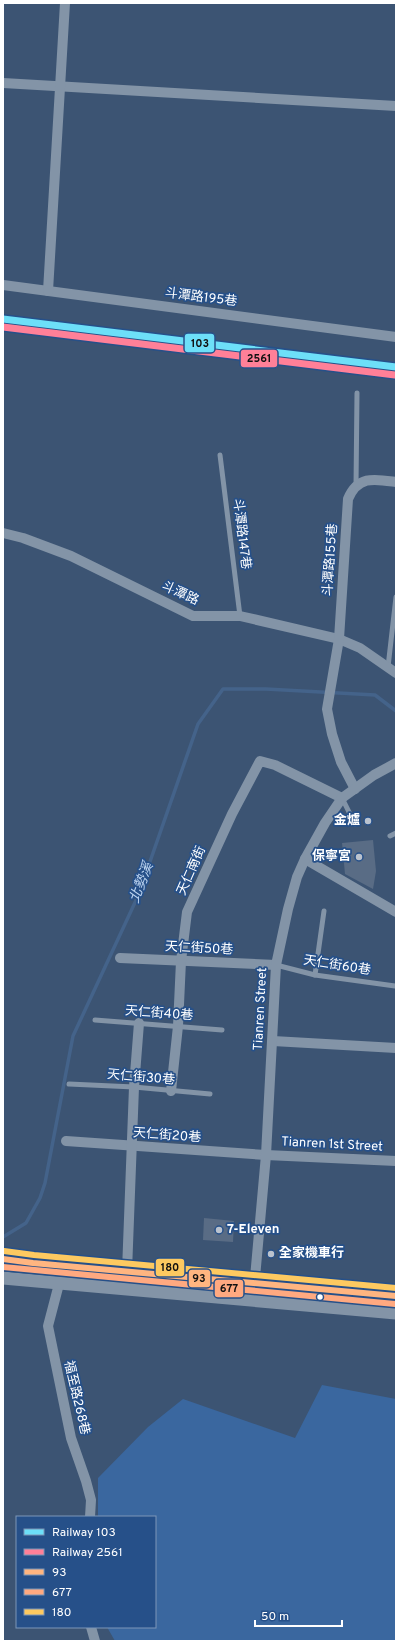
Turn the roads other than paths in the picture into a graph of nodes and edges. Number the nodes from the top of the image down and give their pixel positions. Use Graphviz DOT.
graph roads {
  1 [pos="65,3"];
  2 [pos="3,83"];
  3 [pos="61,87"];
  4 [pos="396,106"];
  5 [pos="3,285"];
  6 [pos="48,291"];
  7 [pos="396,337"];
  8 [pos="357,392"];
  9 [pos="220,455"];
  10 [pos="396,482"];
  11 [pos="356,486"];
  12 [pos="3,533"];
  13 [pos="396,597"];
  14 [pos="240,616"];
  15 [pos="339,639"];
  16 [pos="392,670"];
  17 [pos="396,763"];
  18 [pos="355,789"];
  19 [pos="342,798"];
  20 [pos="355,824"];
  21 [pos="396,833"];
  22 [pos="390,836"];
  23 [pos="306,859"];
  24 [pos="324,911"];
  25 [pos="396,912"];
  26 [pos="120,958"];
  27 [pos="181,961"];
  28 [pos="276,965"];
  29 [pos="315,975"];
  30 [pos="395,986"];
  31 [pos="95,1020"];
  32 [pos="139,1024"];
  33 [pos="178,1026"];
  34 [pos="222,1030"];
  35 [pos="273,1041"];
  36 [pos="396,1048"];
  37 [pos="69,1084"];
  38 [pos="134,1087"];
  39 [pos="171,1091"];
  40 [pos="210,1094"];
  41 [pos="66,1141"];
  42 [pos="133,1147"];
  43 [pos="266,1155"];
  44 [pos="396,1161"];
  45 [pos="3,1259"];
  46 [pos="127,1271"];
  47 [pos="3,1278"];
  48 [pos="254,1283"];
  49 [pos="59,1284"];
  50 [pos="396,1296"];
  51 [pos="253,1300"];
  52 [pos="396,1313"];
  53 [pos="90,1516"];
  54 [pos="91,1628"];
  55 [pos="95,1641"];
  1 -- 3 [label="street"];
  2 -- 3 [label="street"];
  3 -- 4 [label="street"];
  3 -- 6 [label="street"];
  5 -- 6 [label="street, 斗潭路195巷"];
  6 -- 7 [label="street, 斗潭路195巷"];
  8 -- 11 [label="lane, 斗潭路155巷"];
  9 -- 14 [label="lane, 斗潭路147巷"];
  10 -- 11 [label="street"];
  11 -- 15 [label="street, 斗潭路155巷"];
  12 -- 14 [label="street, 斗潭路"];
  13 -- 16 [label="lane"];
  14 -- 15 [label="street, 斗潭路"];
  15 -- 16 [label="street, 斗潭路"];
  15 -- 18 [label="street, 斗潭路155巷"];
  17 -- 18 [label="street, Tianren Street"];
  18 -- 19 [label="street, Tianren Street"];
  19 -- 20 [label="lane"];
  19 -- 23 [label="street, Tianren Street"];
  19 -- 27 [label="street, 天仁南街"];
  21 -- 22 [label="lane"];
  23 -- 25 [label="street"];
  23 -- 28 [label="street, Tianren Street"];
  24 -- 29 [label="lane"];
  26 -- 27 [label="street, 天仁街50巷"];
  27 -- 28 [label="street, 天仁街50巷"];
  27 -- 33 [label="street, 天仁南街"];
  28 -- 29 [label="lane, 天仁街60巷"];
  28 -- 35 [label="street, Tianren Street"];
  29 -- 30 [label="lane, 天仁街60巷"];
  31 -- 32 [label="lane, 天仁街40巷"];
  32 -- 33 [label="lane, 天仁街40巷"];
  32 -- 38 [label="street"];
  33 -- 34 [label="lane, 天仁街40巷"];
  33 -- 39 [label="street, 天仁南街"];
  35 -- 36 [label="street"];
  35 -- 43 [label="street, Tianren Street"];
  37 -- 38 [label="lane, 天仁街30巷"];
  38 -- 39 [label="lane, 天仁街30巷"];
  38 -- 42 [label="street"];
  39 -- 40 [label="lane, 天仁街30巷"];
  41 -- 42 [label="street, 天仁街20巷"];
  42 -- 43 [label="street, 天仁街20巷"];
  42 -- 46 [label="street"];
  43 -- 44 [label="street, Tianren 1st Street"];
  43 -- 48 [label="street, Tianren Street"];
  45 -- 46 [label="street"];
  46 -- 48 [label="street"];
  47 -- 49 [label="street"];
  48 -- 50 [label="street"];
  48 -- 51 [label="street, Tianren Street"];
  49 -- 51 [label="street"];
  49 -- 53 [label="street, 福至路268巷"];
  51 -- 52 [label="street"];
  54 -- 55 [label="street"];
}
